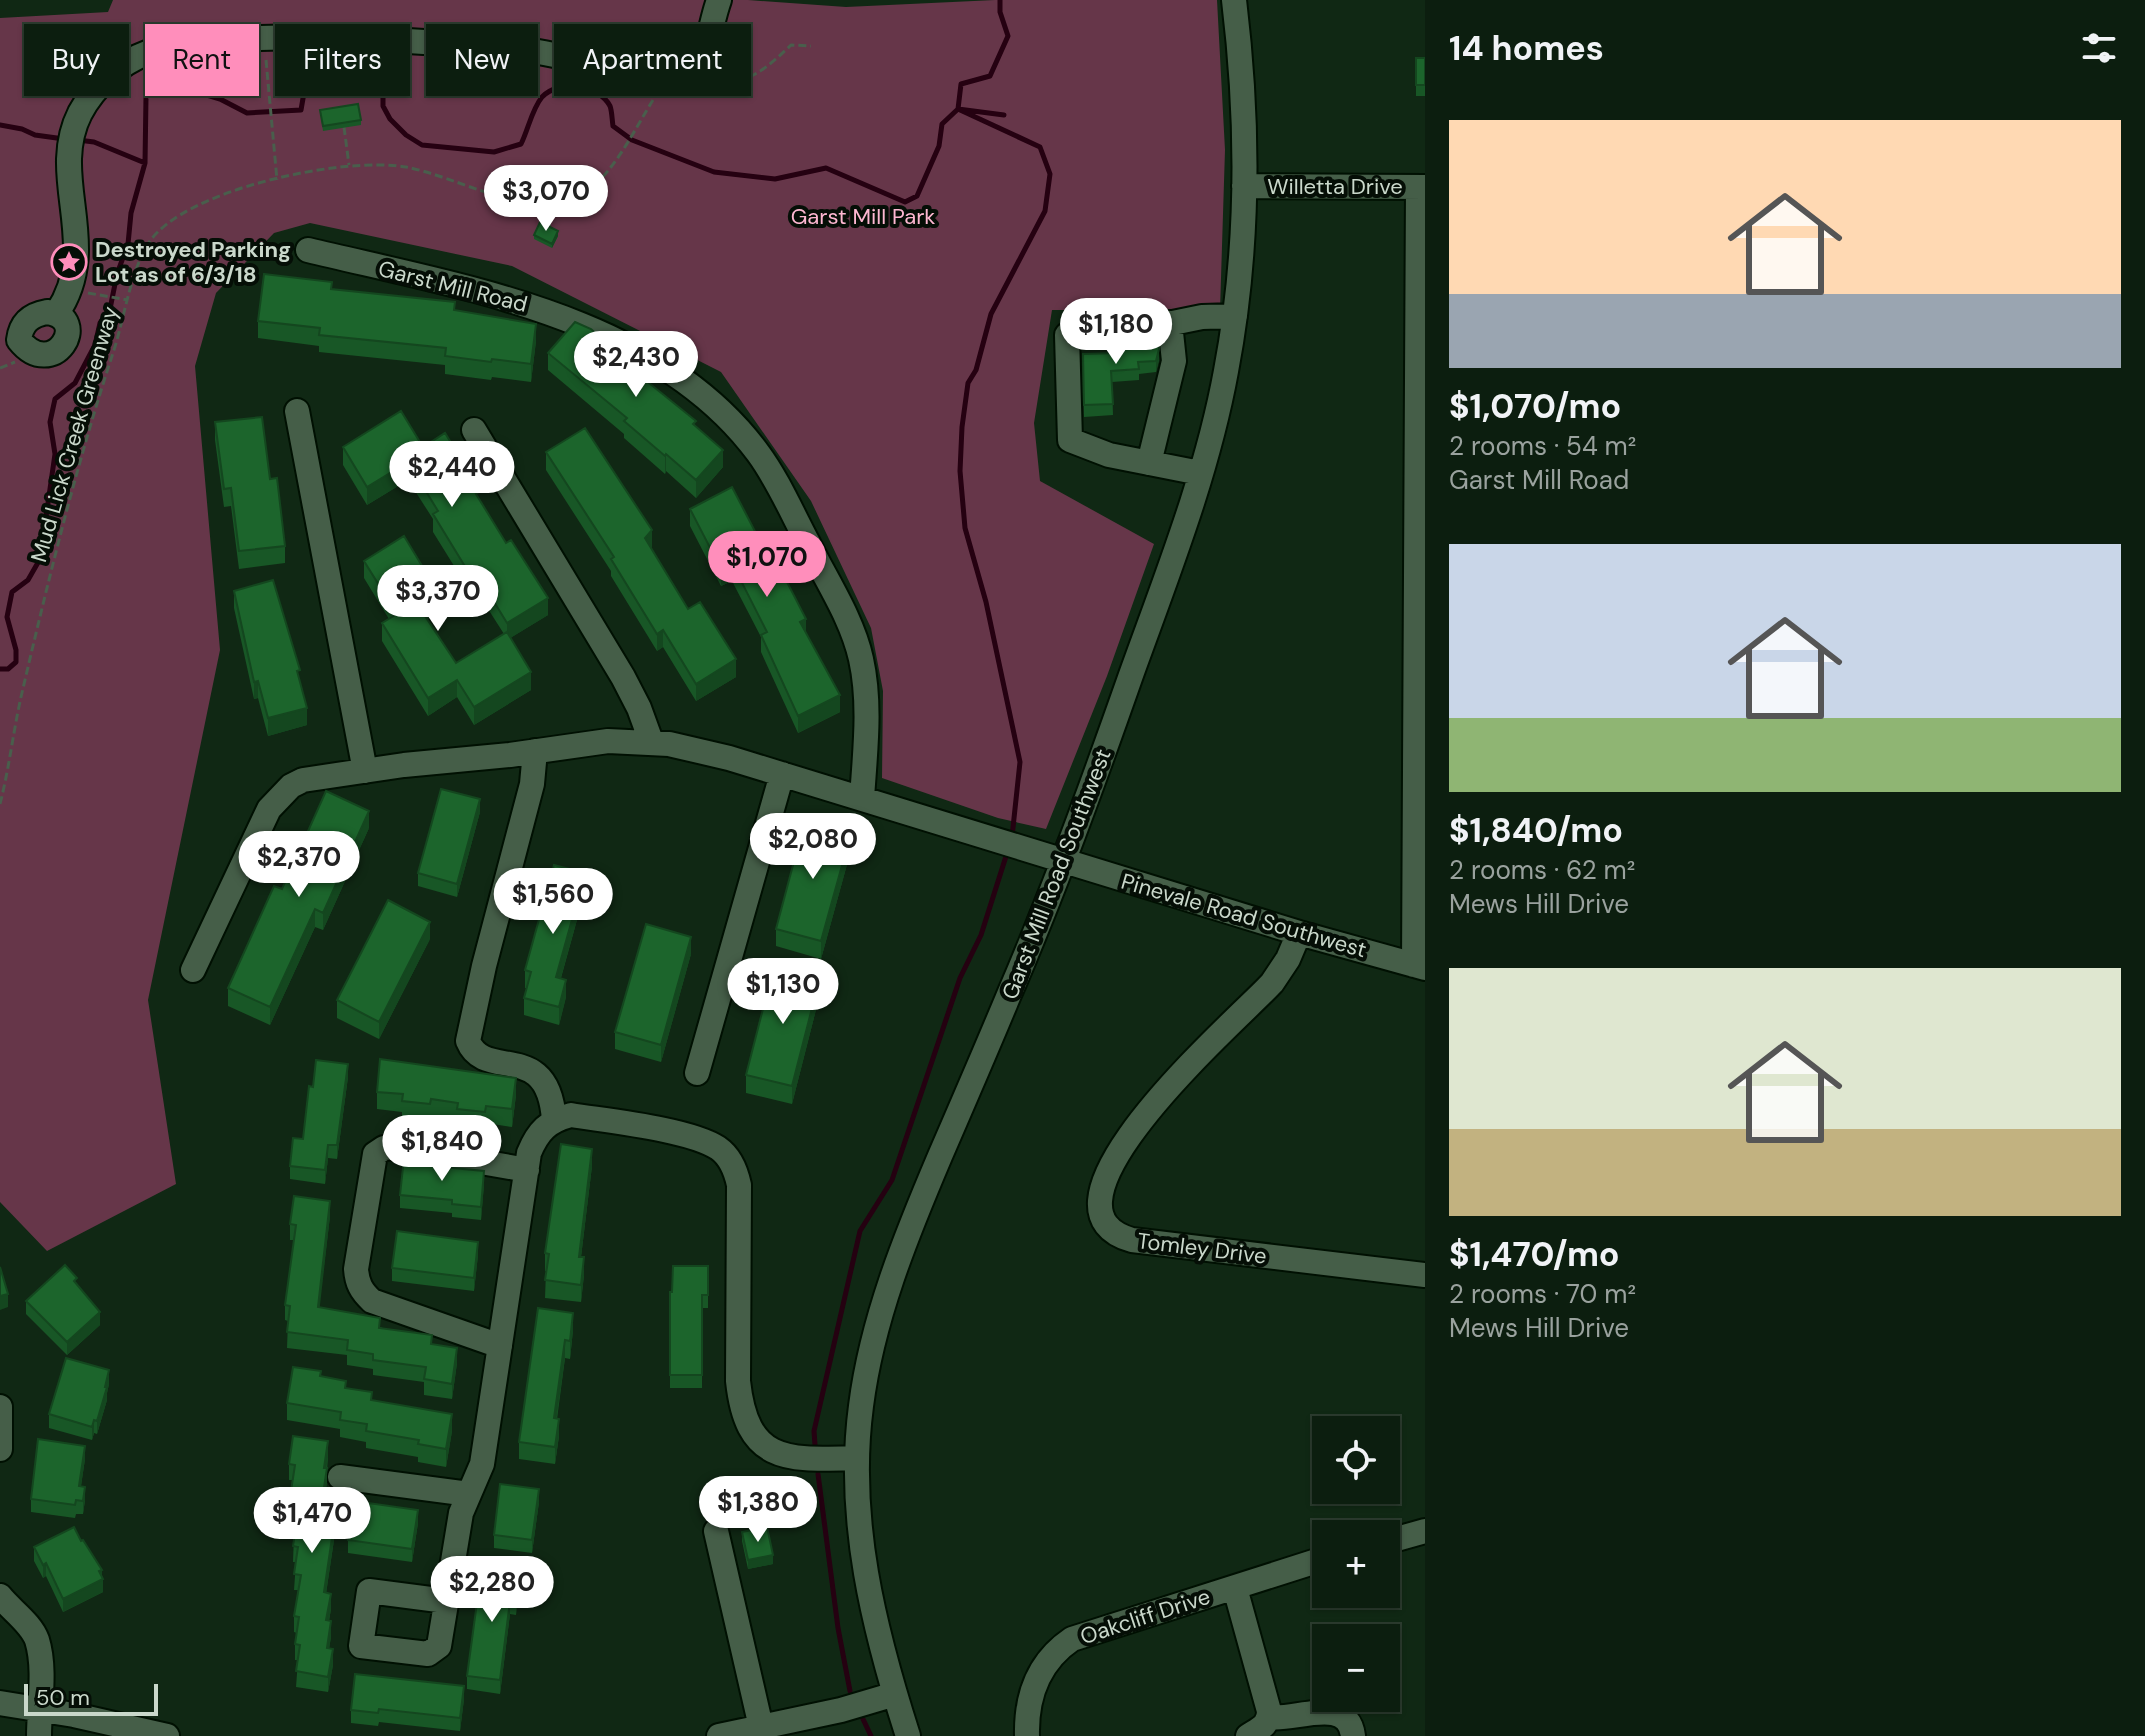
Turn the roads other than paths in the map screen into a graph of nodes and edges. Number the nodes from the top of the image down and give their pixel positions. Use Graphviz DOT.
graph roads {
  1 [pos="719,0"];
  2 [pos="1234,0"];
  3 [pos="1244,186"];
  4 [pos="1422,187"];
  5 [pos="308,250"];
  6 [pos="57,313"];
  7 [pos="1235,316"];
  8 [pos="1170,323"];
  9 [pos="297,411"];
  10 [pos="474,430"];
  11 [pos="1149,463"];
  12 [pos="1200,473"];
  13 [pos="651,741"];
  14 [pos="535,751"];
  15 [pos="365,771"];
  16 [pos="782,774"];
  17 [pos="862,798"];
  18 [pos="1064,862"];
  19 [pos="1299,933"];
  20 [pos="1420,966"];
  21 [pos="193,970"];
  22 [pos="697,1073"];
  23 [pos="554,1120"];
  24 [pos="527,1170"];
  25 [pos="1425,1275"];
  26 [pos="500,1346"];
  27 [pos="0,1407"];
  28 [pos="0,1449"];
  29 [pos="857,1458"];
  30 [pos="340,1477"];
  31 [pos="469,1494"];
  32 [pos="716,1531"];
  33 [pos="1425,1531"];
  34 [pos="1400,1538"];
  35 [pos="1312,1563"];
  36 [pos="1235,1588"];
  37 [pos="0,1596"];
  38 [pos="446,1601"];
  39 [pos="895,1694"];
  40 [pos="0,1703"];
  41 [pos="39,1709"];
  42 [pos="1269,1717"];
  43 [pos="761,1727"];
  44 [pos="39,1736"];
  45 [pos="167,1736"];
  46 [pos="719,1736"];
  47 [pos="908,1736"];
  48 [pos="1027,1736"];
  49 [pos="1248,1736"];
  50 [pos="1353,1736"];
  1 -- 6 [label="street"];
  2 -- 3 [label="street, Garst Mill Road Southwest"];
  3 -- 4 [label="street, Willetta Drive"];
  3 -- 7 [label="street, Garst Mill Road Southwest"];
  4 -- 20 [label="street"];
  5 -- 17 [label="street, Garst Mill Road"];
  7 -- 8 [label="street"];
  7 -- 12 [label="street, Garst Mill Road Southwest"];
  8 -- 11 [label="street"];
  8 -- 11 [label="street"];
  9 -- 15 [label="street"];
  10 -- 13 [label="street"];
  11 -- 12 [label="street"];
  12 -- 18 [label="street, Garst Mill Road Southwest"];
  13 -- 14 [label="street"];
  13 -- 16 [label="street"];
  14 -- 15 [label="street"];
  14 -- 23 [label="street"];
  15 -- 21 [label="street"];
  16 -- 17 [label="street"];
  16 -- 22 [label="street"];
  17 -- 18 [label="street"];
  18 -- 19 [label="street, Pinevale Road Southwest"];
  18 -- 29 [label="street, Garst Mill Road Southwest"];
  19 -- 20 [label="street, Pinevale Road Southwest"];
  19 -- 25 [label="street, Tomley Drive"];
  23 -- 24 [label="street"];
  23 -- 29 [label="street"];
  24 -- 26 [label="street"];
  24 -- 26 [label="street"];
  26 -- 31 [label="street"];
  27 -- 28 [label="street"];
  29 -- 39 [label="street, Garst Mill Road Southwest"];
  30 -- 31 [label="street"];
  31 -- 38 [label="street"];
  32 -- 43 [label="street"];
  33 -- 34 [label="street"];
  35 -- 36 [label="street, Oakcliff Drive"];
  36 -- 42 [label="street"];
  36 -- 48 [label="street, Oakcliff Drive"];
  37 -- 41 [label="street"];
  39 -- 43 [label="street"];
  39 -- 47 [label="street, Garst Mill Road Southwest"];
  40 -- 41 [label="street"];
  41 -- 44 [label="street"];
  41 -- 45 [label="street"];
  42 -- 49 [label="street"];
  42 -- 50 [label="street"];
  43 -- 46 [label="street"];
}
